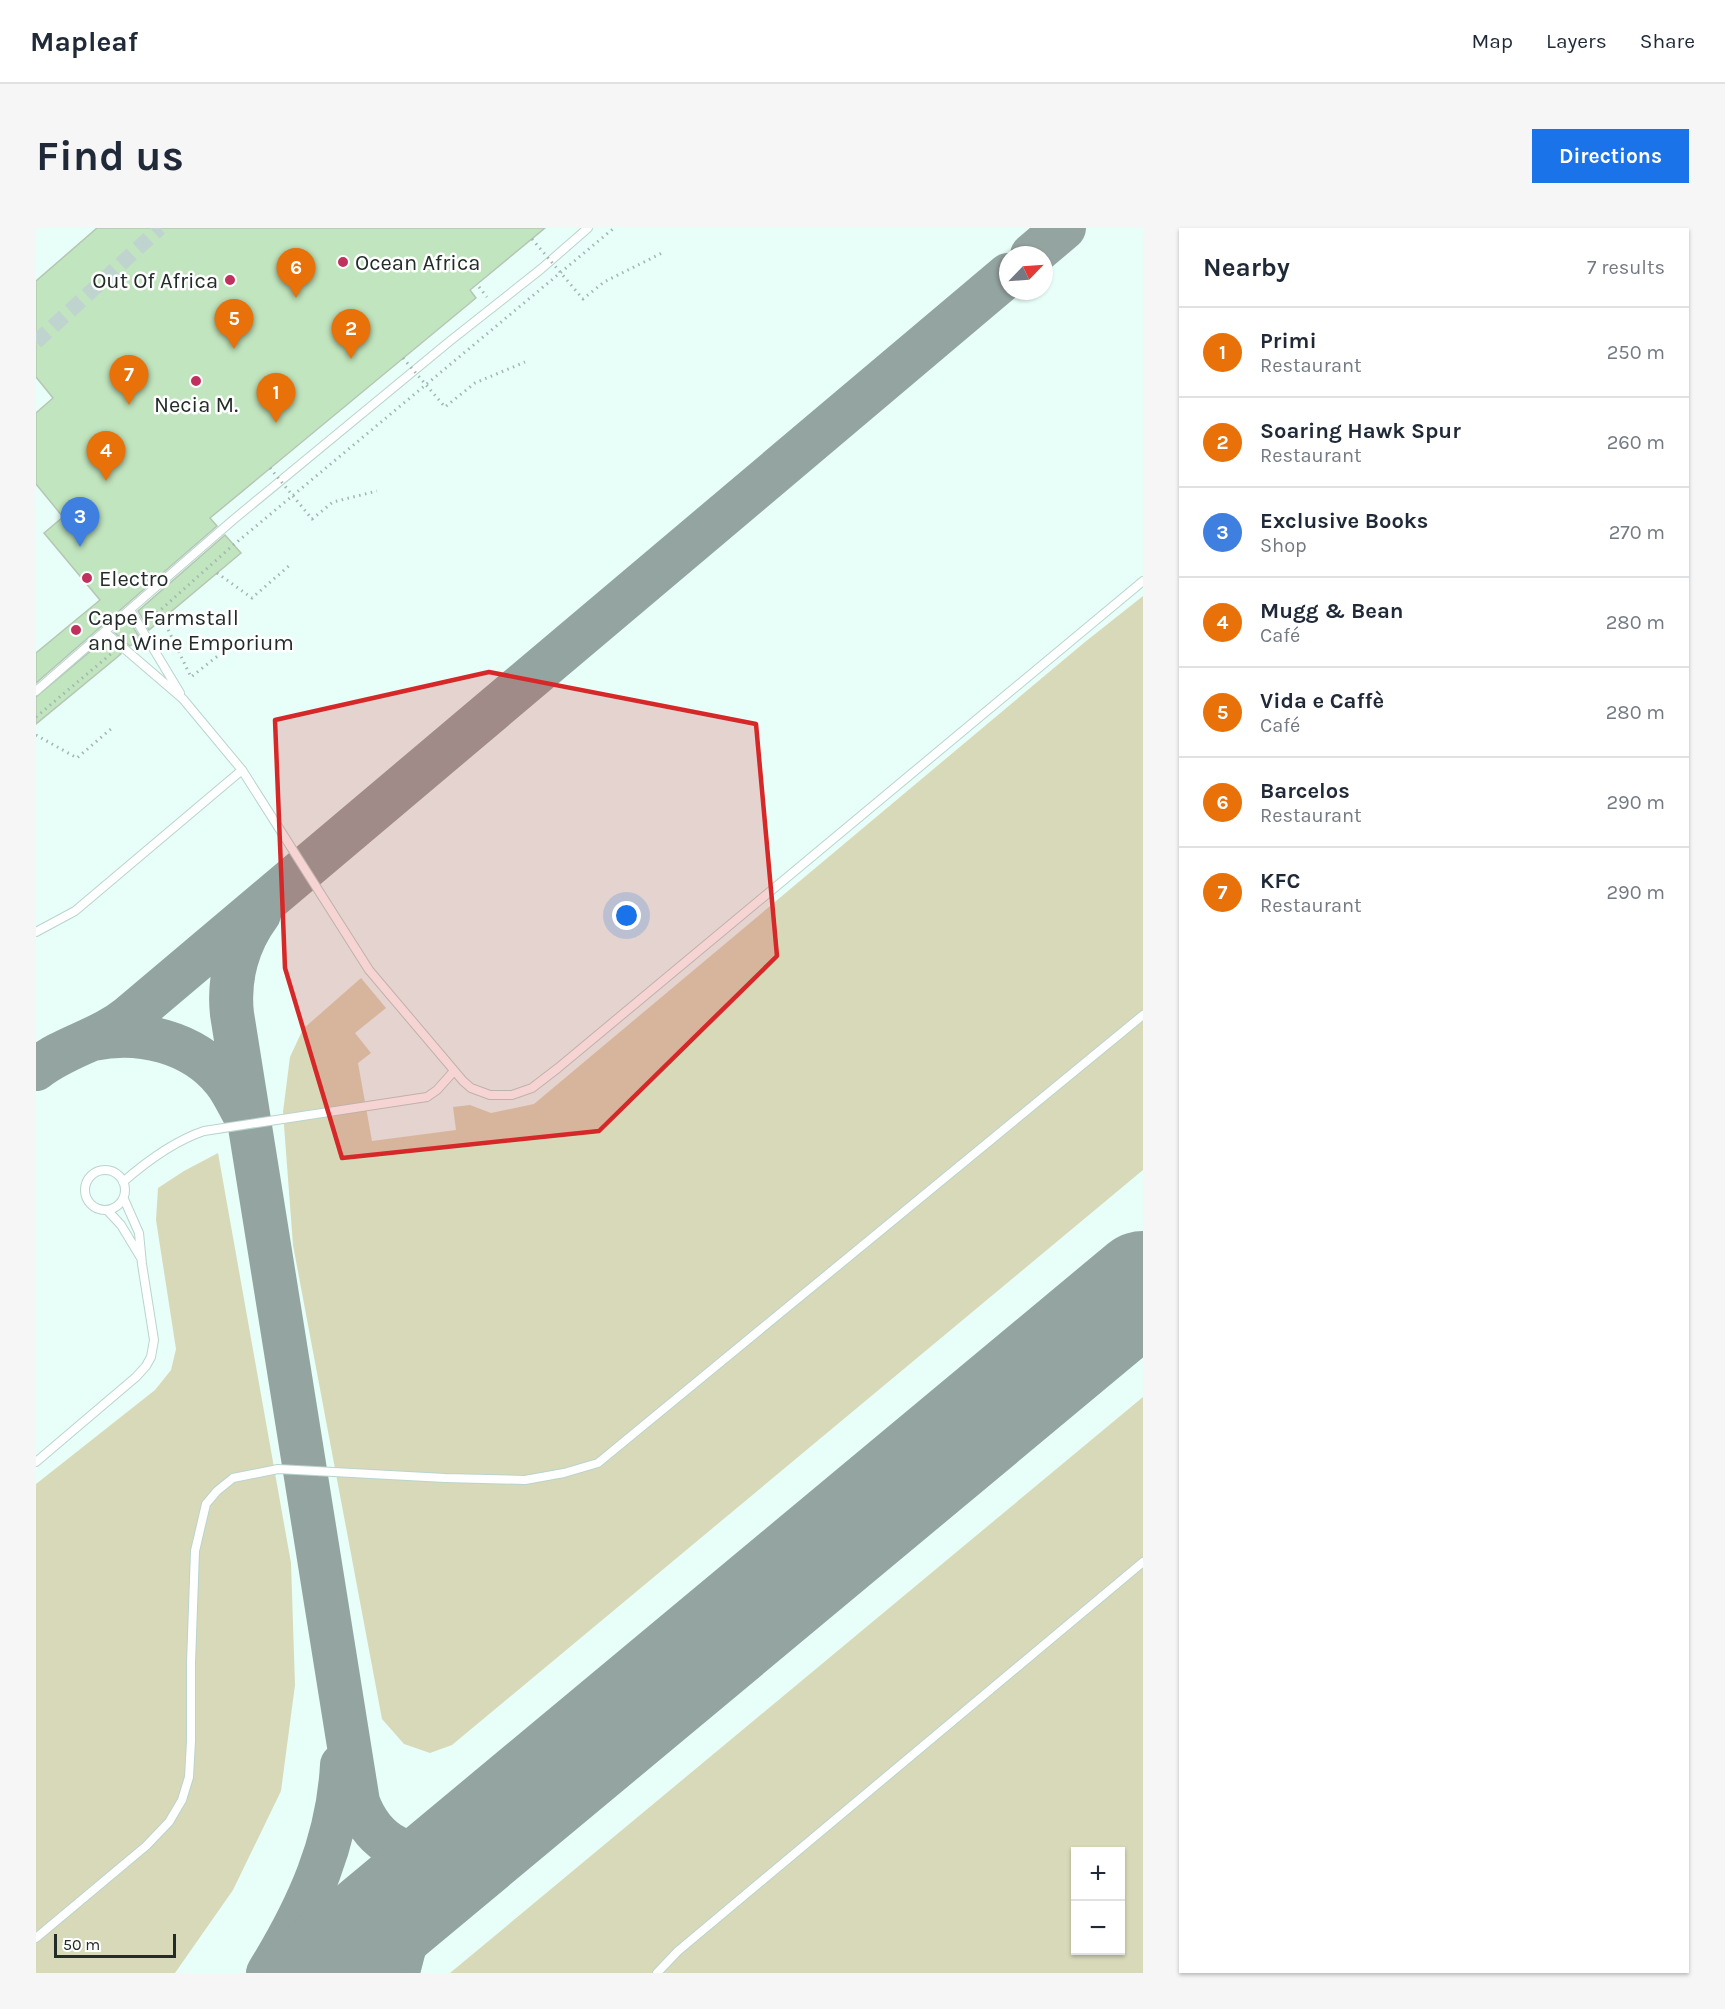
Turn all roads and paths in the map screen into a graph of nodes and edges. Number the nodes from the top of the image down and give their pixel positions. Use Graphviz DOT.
graph roads {
  1 [pos="588,228"];
  2 [pos="615,228"];
  3 [pos="532,239"];
  4 [pos="662,253"];
  5 [pos="404,358"];
  6 [pos="525,362"];
  7 [pos="270,468"];
  8 [pos="377,490"];
  9 [pos="291,564"];
  10 [pos="217,573"];
  11 [pos="1143,581"];
  12 [pos="130,610"];
  13 [pos="163,619"];
  14 [pos="141,628"];
  15 [pos="105,632"];
  16 [pos="121,645"];
  17 [pos="219,655"];
  18 [pos="36,691"];
  19 [pos="183,699"];
  20 [pos="36,717"];
  21 [pos="112,728"];
  22 [pos="36,735"];
  23 [pos="242,770"];
  24 [pos="36,932"];
  25 [pos="1143,1015"];
  26 [pos="453,1071"];
  27 [pos="123,1182"];
  28 [pos="124,1199"];
  29 [pos="108,1211"];
  30 [pos="142,1259"];
  31 [pos="36,1462"];
  32 [pos="1143,1562"];
  33 [pos="36,1938"];
  34 [pos="657,1973"];
  1 -- 12 [label="lane"];
  2 -- 14 [label="path"];
  3 -- 4 [label="path, bridge"];
  5 -- 6 [label="path, bridge"];
  7 -- 8 [label="path, bridge"];
  9 -- 10 [label="path"];
  11 -- 26 [label="lane"];
  12 -- 14 [label="lane"];
  12 -- 15 [label="lane"];
  13 -- 17 [label="path"];
  14 -- 19 [label="lane"];
  15 -- 16 [label="lane"];
  15 -- 18 [label="lane"];
  16 -- 19 [label="lane"];
  16 -- 20 [label="path"];
  19 -- 23 [label="lane"];
  21 -- 22 [label="path"];
  23 -- 24 [label="lane"];
  23 -- 26 [label="lane"];
  25 -- 33 [label="lane"];
  26 -- 27 [label="lane"];
  27 -- 28 [label="lane"];
  27 -- 29 [label="lane"];
  28 -- 29 [label="lane"];
  28 -- 30 [label="lane"];
  29 -- 30 [label="lane"];
  30 -- 31 [label="lane"];
  32 -- 34 [label="lane"];
}
